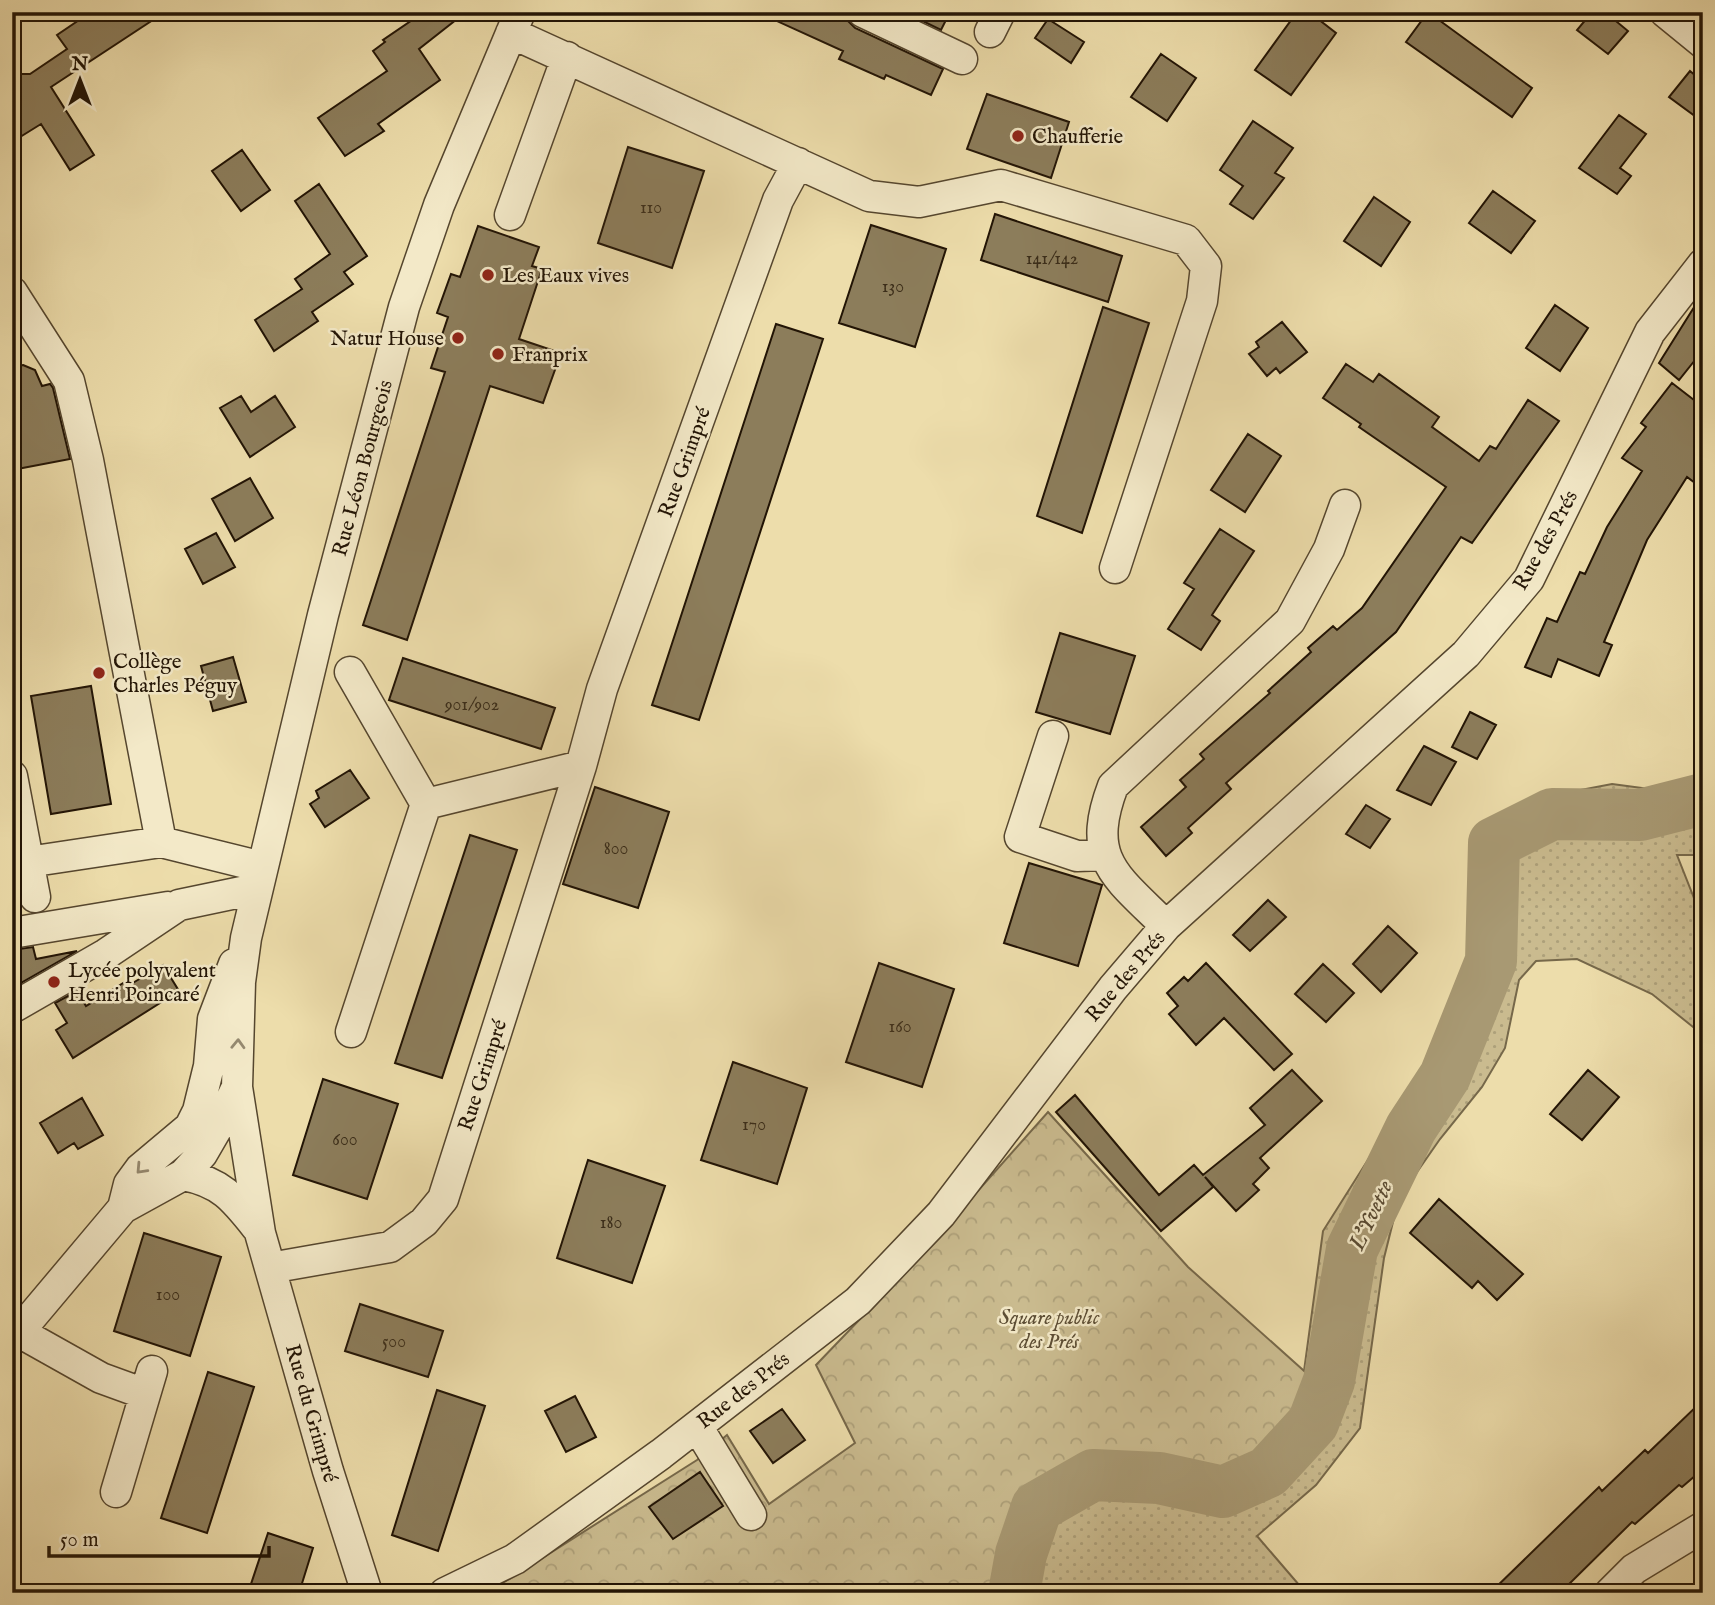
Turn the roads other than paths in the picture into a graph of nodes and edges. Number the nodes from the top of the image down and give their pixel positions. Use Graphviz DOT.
graph roads {
  1 [pos="863,12"];
  2 [pos="1665,12"];
  3 [pos="516,23"];
  4 [pos="1703,43"];
  5 [pos="568,57"];
  6 [pos="962,59"];
  7 [pos="798,163"];
  8 [pos="510,215"];
  9 [pos="1703,264"];
  10 [pos="12,292"];
  11 [pos="1345,505"];
  12 [pos="1115,568"];
  13 [pos="350,672"];
  14 [pos="1053,736"];
  15 [pos="581,766"];
  16 [pos="12,776"];
  17 [pos="426,803"];
  18 [pos="161,842"];
  19 [pos="1104,855"];
  20 [pos="28,862"];
  21 [pos="259,878"];
  22 [pos="35,897"];
  23 [pos="179,905"];
  24 [pos="1166,926"];
  25 [pos="12,933"];
  26 [pos="246,938"];
  27 [pos="12,1008"];
  28 [pos="351,1032"];
  29 [pos="237,1087"];
  30 [pos="177,1139"];
  31 [pos="209,1141"];
  32 [pos="247,1161"];
  33 [pos="183,1175"];
  34 [pos="123,1208"];
  35 [pos="261,1233"];
  36 [pos="270,1268"];
  37 [pos="16,1336"];
  38 [pos="697,1426"];
  39 [pos="116,1492"];
  40 [pos="751,1515"];
  41 [pos="1703,1527"];
  42 [pos="367,1593"];
  43 [pos="445,1593"];
  44 [pos="1610,1593"];
  1 -- 6 [label="street"];
  2 -- 4 [label="street"];
  3 -- 5 [label="street"];
  3 -- 21 [label="street, Rue Léon Bourgeois"];
  5 -- 7 [label="street"];
  5 -- 8 [label="street"];
  7 -- 12 [label="street"];
  7 -- 15 [label="street, Rue Grimpré"];
  9 -- 24 [label="street, Rue des Prés"];
  10 -- 18 [label="street"];
  11 -- 19 [label="street"];
  13 -- 17 [label="street"];
  14 -- 19 [label="street"];
  15 -- 17 [label="street"];
  15 -- 36 [label="street, Rue Grimpré"];
  16 -- 20 [label="street"];
  17 -- 28 [label="street"];
  18 -- 20 [label="street"];
  18 -- 21 [label="street"];
  19 -- 24 [label="street"];
  20 -- 22 [label="street"];
  21 -- 23 [label="street"];
  21 -- 26 [label="street, Rue Léon Bourgeois"];
  23 -- 25 [label="street"];
  23 -- 27 [label="street"];
  24 -- 38 [label="street, Rue des Prés"];
  29 -- 26 [label="street, Rue Léon Bourgeois, one-way"];
  26 -- 30 [label="street, Rue Léon Bourgeois"];
  29 -- 31 [label="street, Rue Léon Bourgeois"];
  29 -- 32 [label="street, Rue du Grimpré"];
  30 -- 31 [label="street"];
  30 -- 34 [label="street, Rue Léon Bourgeois, one-way"];
  31 -- 32 [label="street"];
  31 -- 33 [label="street, Rue Léon Bourgeois"];
  32 -- 35 [label="street, Rue du Grimpré"];
  33 -- 34 [label="street, Rue Léon Bourgeois"];
  33 -- 35 [label="street"];
  34 -- 37 [label="street, Rue Léon Bourgeois"];
  35 -- 36 [label="street, Rue du Grimpré"];
  36 -- 42 [label="street, Rue du Grimpré"];
  37 -- 39 [label="street"];
  38 -- 40 [label="street"];
  38 -- 43 [label="street, Rue des Prés"];
  41 -- 44 [label="street"];
}
